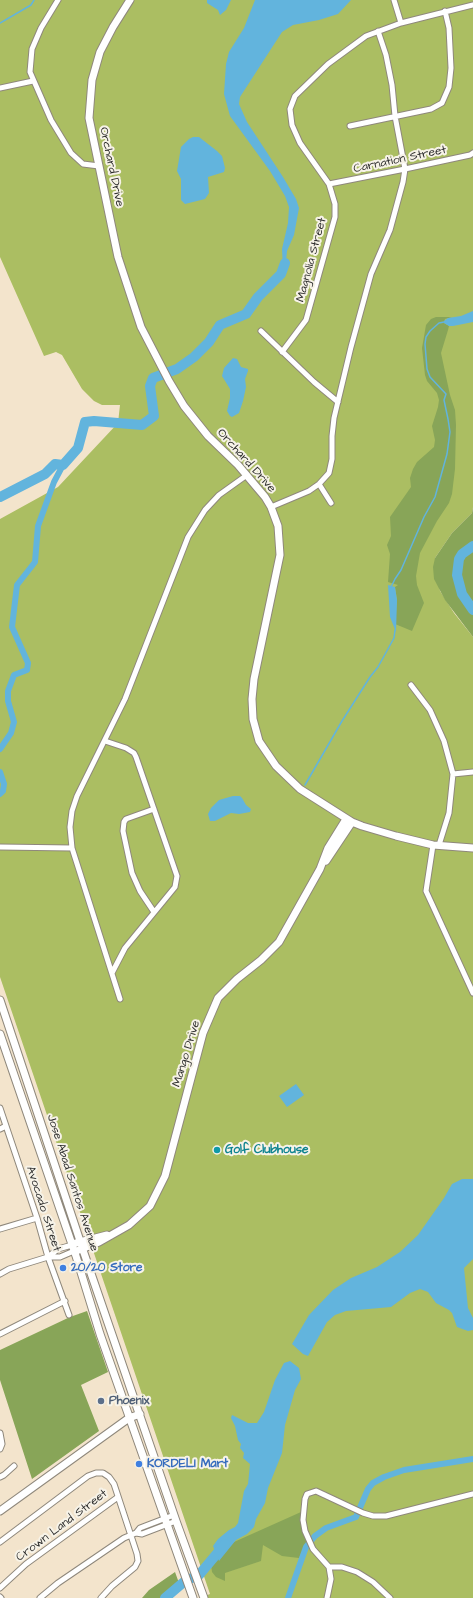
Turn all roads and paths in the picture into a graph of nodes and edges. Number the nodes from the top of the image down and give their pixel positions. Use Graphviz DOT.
graph roads {
  1 [pos="58,0"];
  2 [pos="130,0"];
  3 [pos="394,0"];
  4 [pos="473,5"];
  5 [pos="445,11"];
  6 [pos="401,23"];
  7 [pos="378,31"];
  8 [pos="33,81"];
  9 [pos="0,88"];
  10 [pos="395,116"];
  11 [pos="350,126"];
  12 [pos="473,152"];
  13 [pos="99,166"];
  14 [pos="405,169"];
  15 [pos="329,184"];
  16 [pos="261,331"];
  17 [pos="282,352"];
  18 [pos="338,402"];
  19 [pos="247,475"];
  20 [pos="318,484"];
  21 [pos="331,503"];
  22 [pos="271,507"];
  23 [pos="411,685"];
  24 [pos="105,741"];
  25 [pos="473,772"];
  26 [pos="453,774"];
  27 [pos="154,809"];
  28 [pos="349,820"];
  29 [pos="436,845"];
  30 [pos="0,847"];
  31 [pos="72,848"];
  32 [pos="473,848"];
  33 [pos="154,912"];
  34 [pos="112,973"];
  35 [pos="473,993"];
  36 [pos="120,999"];
  37 [pos="0,1000"];
  38 [pos="0,1034"];
  39 [pos="0,1108"];
  40 [pos="6,1126"];
  41 [pos="0,1129"];
  42 [pos="37,1218"];
  43 [pos="0,1229"];
  44 [pos="82,1245"];
  45 [pos="73,1248"];
  46 [pos="48,1257"];
  47 [pos="0,1274"];
  48 [pos="65,1301"];
  49 [pos="69,1315"];
  50 [pos="0,1334"];
  51 [pos="140,1414"];
  52 [pos="129,1418"];
  53 [pos="0,1433"];
  54 [pos="0,1449"];
  55 [pos="14,1466"];
  56 [pos="0,1477"];
  57 [pos="473,1494"];
  58 [pos="118,1497"];
  59 [pos="0,1511"];
  60 [pos="175,1518"];
  61 [pos="166,1522"];
  62 [pos="130,1535"];
  63 [pos="0,1542"];
  64 [pos="329,1566"];
  65 [pos="0,1588"];
  66 [pos="44,1597"];
  67 [pos="101,1598"];
  68 [pos="193,1598"];
  69 [pos="204,1598"];
  70 [pos="327,1598"];
  71 [pos="390,1598"];
  1 -- 8 [label="street"];
  2 -- 13 [label="street, Orchard Drive"];
  3 -- 6 [label="street"];
  4 -- 5 [label="street, Magnolia Street"];
  5 -- 6 [label="street, Magnolia Street"];
  5 -- 10 [label="street"];
  6 -- 7 [label="street, Magnolia Street"];
  7 -- 10 [label="street"];
  7 -- 15 [label="street, Magnolia Street"];
  8 -- 9 [label="street"];
  8 -- 13 [label="street"];
  10 -- 11 [label="street"];
  10 -- 14 [label="street"];
  12 -- 14 [label="street, Carnation Street"];
  13 -- 19 [label="street, Orchard Drive"];
  14 -- 15 [label="street, Carnation Street"];
  14 -- 18 [label="street"];
  15 -- 17 [label="street, Magnolia Street"];
  16 -- 17 [label="street"];
  17 -- 18 [label="street"];
  18 -- 20 [label="street"];
  19 -- 22 [label="street, Orchard Drive"];
  19 -- 24 [label="street"];
  20 -- 21 [label="street"];
  20 -- 22 [label="street"];
  22 -- 28 [label="street, Orchard Drive"];
  23 -- 26 [label="street"];
  24 -- 27 [label="street"];
  24 -- 31 [label="street"];
  25 -- 26 [label="street"];
  26 -- 29 [label="street"];
  27 -- 33 [label="street"];
  27 -- 33 [label="street"];
  28 -- 29 [label="street, Orchard Drive"];
  28 -- 44 [label="street, Mango Drive"];
  29 -- 32 [label="street, Orchard Drive"];
  29 -- 35 [label="street"];
  30 -- 31 [label="street"];
  31 -- 34 [label="street"];
  33 -- 34 [label="street"];
  34 -- 36 [label="street"];
  37 -- 44 [label="street, Jose Abad Santos Avenue"];
  38 -- 45 [label="street, Jose Abad Santos Avenue"];
  39 -- 40 [label="street, Avocado Street"];
  40 -- 41 [label="street"];
  40 -- 42 [label="street, Avocado Street"];
  42 -- 43 [label="street"];
  42 -- 46 [label="street, Avocado Street"];
  44 -- 45 [label="street, Mango Drive"];
  44 -- 51 [label="street, Jose Abad Santos Avenue"];
  45 -- 46 [label="street, Mango Drive"];
  45 -- 52 [label="street, Jose Abad Santos Avenue"];
  46 -- 47 [label="street, Mango Drive"];
  46 -- 48 [label="street, Avocado Street"];
  48 -- 49 [label="street, Avocado Street"];
  48 -- 50 [label="street"];
  51 -- 52 [label="street"];
  51 -- 60 [label="street, Jose Abad Santos Avenue"];
  52 -- 59 [label="street"];
  52 -- 61 [label="street, Jose Abad Santos Avenue"];
  53 -- 54 [label="street"];
  55 -- 56 [label="street"];
  57 -- 64 [label="street"];
  58 -- 62 [label="street"];
  58 -- 63 [label="street"];
  58 -- 65 [label="street, Crown Land Street"];
  60 -- 61 [label="street"];
  60 -- 69 [label="street, Jose Abad Santos Avenue"];
  61 -- 62 [label="street"];
  61 -- 68 [label="street, Jose Abad Santos Avenue"];
  62 -- 66 [label="street"];
  62 -- 67 [label="street"];
  64 -- 70 [label="street"];
  64 -- 71 [label="street"];
}
